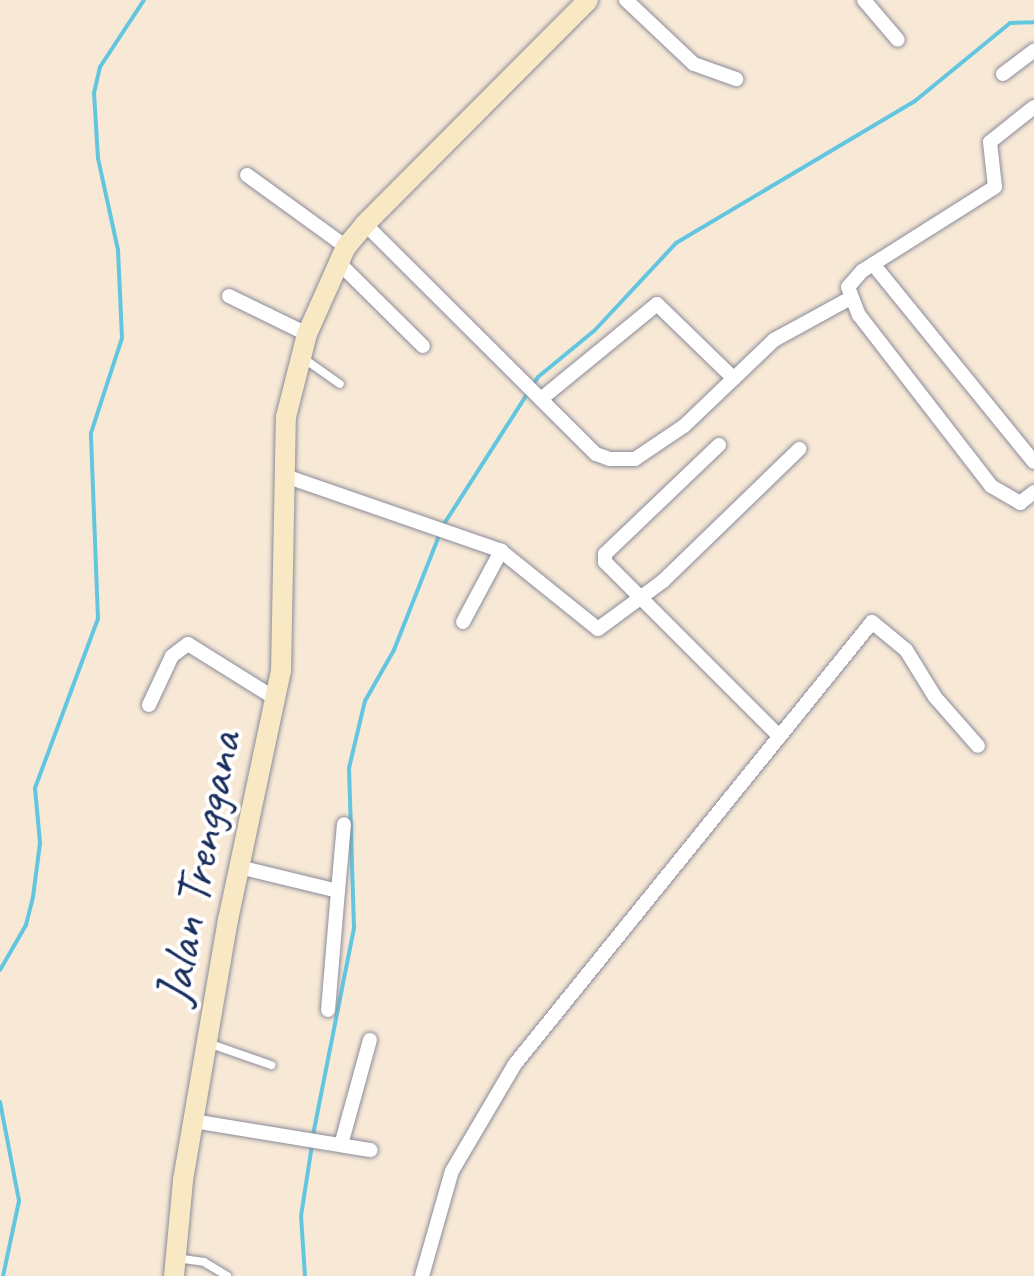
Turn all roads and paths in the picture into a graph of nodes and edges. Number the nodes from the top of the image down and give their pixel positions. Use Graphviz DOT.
graph roads {
  1 [pos="588,0"];
  2 [pos="626,0"];
  3 [pos="864,0"];
  4 [pos="898,40"];
  5 [pos="1034,50"];
  6 [pos="1002,74"];
  7 [pos="736,79"];
  8 [pos="1034,107"];
  9 [pos="247,175"];
  10 [pos="365,224"];
  11 [pos="342,255"];
  12 [pos="873,264"];
  13 [pos="229,296"];
  14 [pos="849,299"];
  15 [pos="308,334"];
  16 [pos="423,346"];
  17 [pos="301,357"];
  18 [pos="734,379"];
  19 [pos="340,384"];
  20 [pos="541,399"];
  21 [pos="719,444"];
  22 [pos="799,448"];
  23 [pos="1034,462"];
  24 [pos="285,476"];
  25 [pos="1034,492"];
  26 [pos="500,552"];
  27 [pos="641,598"];
  28 [pos="463,622"];
  29 [pos="276,700"];
  30 [pos="149,705"];
  31 [pos="780,736"];
  32 [pos="978,746"];
  33 [pos="344,824"];
  34 [pos="239,866"];
  35 [pos="338,891"];
  36 [pos="328,1010"];
  37 [pos="370,1040"];
  38 [pos="206,1042"];
  39 [pos="270,1064"];
  40 [pos="193,1122"];
  41 [pos="342,1146"];
  42 [pos="371,1150"];
  43 [pos="176,1258"];
  44 [pos="227,1276"];
  45 [pos="422,1276"];
  1 -- 10 [label="main road, Jalan Trenggana"];
  2 -- 7 [label="street"];
  3 -- 4 [label="street"];
  5 -- 6 [label="street"];
  8 -- 12 [label="street"];
  9 -- 11 [label="street"];
  10 -- 11 [label="main road, Jalan Trenggana"];
  10 -- 20 [label="street"];
  11 -- 15 [label="main road, Jalan Trenggana"];
  11 -- 16 [label="street"];
  12 -- 14 [label="street"];
  12 -- 23 [label="street"];
  13 -- 15 [label="street"];
  14 -- 18 [label="street"];
  14 -- 25 [label="street"];
  15 -- 17 [label="main road, Jalan Trenggana"];
  17 -- 19 [label="lane"];
  17 -- 24 [label="main road, Jalan Trenggana"];
  18 -- 20 [label="street"];
  18 -- 20 [label="street"];
  21 -- 27 [label="street"];
  22 -- 27 [label="street"];
  24 -- 26 [label="street"];
  24 -- 29 [label="main road, Jalan Trenggana"];
  26 -- 27 [label="street"];
  26 -- 28 [label="street"];
  27 -- 31 [label="street"];
  29 -- 30 [label="street"];
  29 -- 34 [label="main road, Jalan Trenggana"];
  31 -- 32 [label="street"];
  31 -- 45 [label="street"];
  33 -- 35 [label="street"];
  34 -- 35 [label="street"];
  34 -- 38 [label="main road, Jalan Trenggana"];
  35 -- 36 [label="street"];
  37 -- 41 [label="street"];
  38 -- 39 [label="lane"];
  38 -- 40 [label="main road, Jalan Trenggana"];
  40 -- 41 [label="street"];
  40 -- 43 [label="main road, Jalan Trenggana"];
  41 -- 42 [label="street"];
  43 -- 44 [label="lane"];
}
